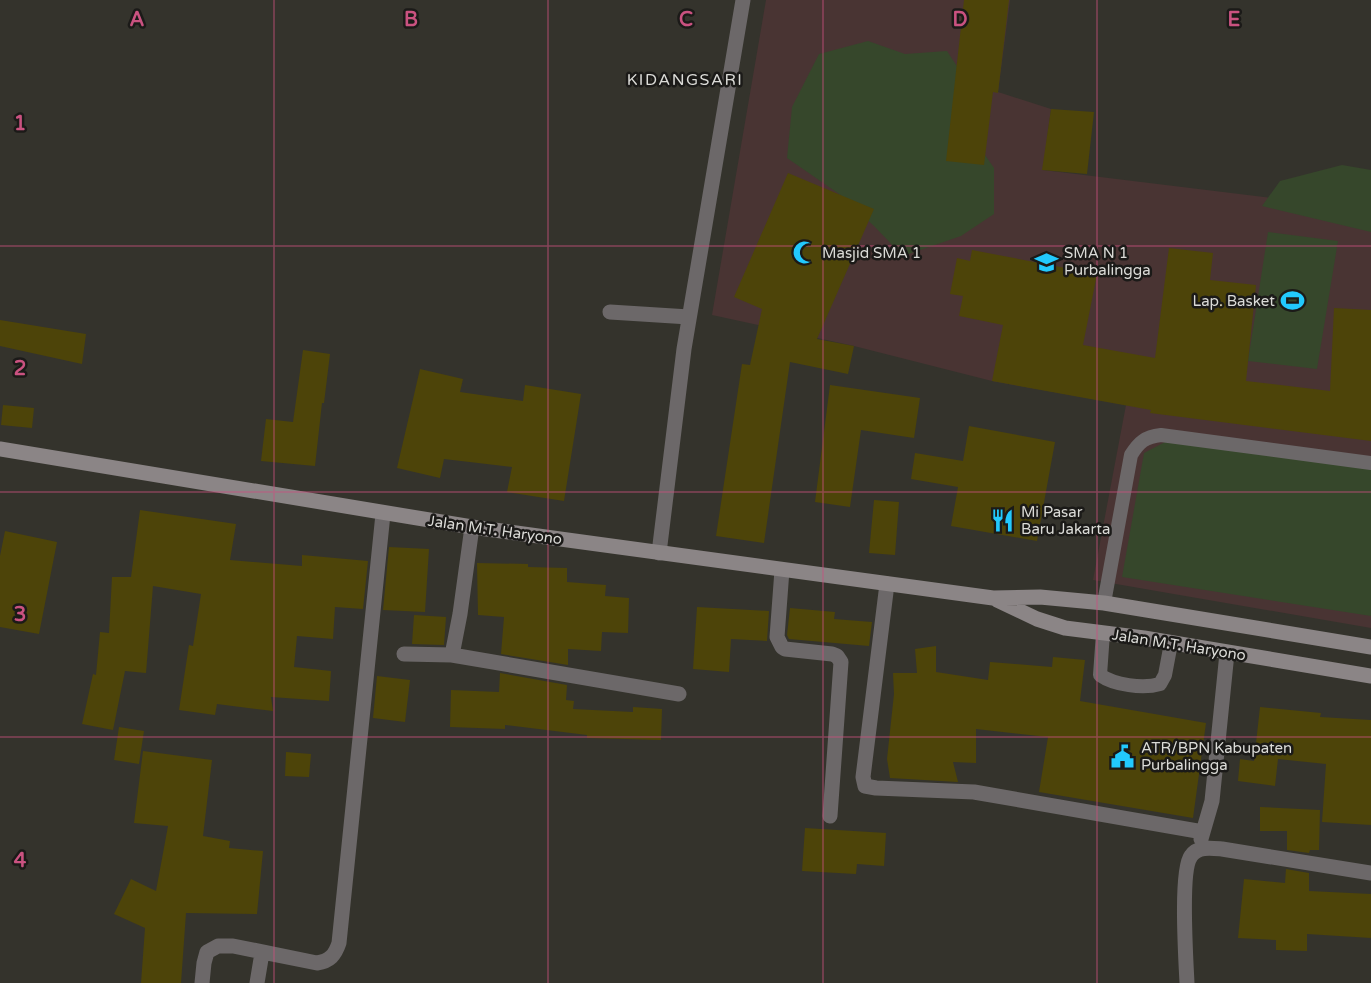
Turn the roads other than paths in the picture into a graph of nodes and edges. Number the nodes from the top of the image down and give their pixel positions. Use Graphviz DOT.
graph roads {
  1 [pos="743,0"];
  2 [pos="610,312"];
  3 [pos="689,317"];
  4 [pos="0,449"];
  5 [pos="1371,463"];
  6 [pos="383,513"];
  7 [pos="472,527"];
  8 [pos="659,553"];
  9 [pos="782,570"];
  10 [pos="886,584"];
  11 [pos="993,598"];
  12 [pos="1104,603"];
  13 [pos="1103,633"];
  14 [pos="1171,643"];
  15 [pos="1371,647"];
  16 [pos="1227,653"];
  17 [pos="404,654"];
  18 [pos="452,656"];
  19 [pos="1371,676"];
  20 [pos="679,694"];
  21 [pos="830,816"];
  22 [pos="1203,832"];
  23 [pos="1197,851"];
  24 [pos="1371,873"];
  25 [pos="262,953"];
  26 [pos="202,983"];
  27 [pos="257,983"];
  28 [pos="1187,983"];
  1 -- 3 [label="street"];
  2 -- 3 [label="street"];
  3 -- 8 [label="street"];
  4 -- 6 [label="main road, Jalan M.T. Haryono"];
  5 -- 12 [label="lane"];
  6 -- 7 [label="main road, Jalan M.T. Haryono"];
  6 -- 25 [label="street"];
  7 -- 8 [label="main road, Jalan M.T. Haryono"];
  7 -- 18 [label="street"];
  8 -- 9 [label="main road, Jalan M.T. Haryono"];
  9 -- 10 [label="main road, Jalan M.T. Haryono"];
  9 -- 21 [label="street"];
  10 -- 11 [label="main road, Jalan M.T. Haryono"];
  10 -- 22 [label="street"];
  11 -- 12 [label="main road, Jalan M.T. Haryono"];
  11 -- 13 [label="main road, Jalan M.T. Haryono"];
  12 -- 15 [label="main road, Jalan M.T. Haryono"];
  13 -- 14 [label="main road, Jalan M.T. Haryono"];
  13 -- 14 [label="lane"];
  14 -- 16 [label="main road, Jalan M.T. Haryono"];
  16 -- 19 [label="main road, Jalan M.T. Haryono"];
  16 -- 22 [label="street"];
  17 -- 18 [label="street"];
  18 -- 20 [label="street"];
  22 -- 23 [label="street"];
  23 -- 24 [label="street"];
  23 -- 28 [label="street"];
  25 -- 26 [label="street"];
  25 -- 27 [label="street"];
}
